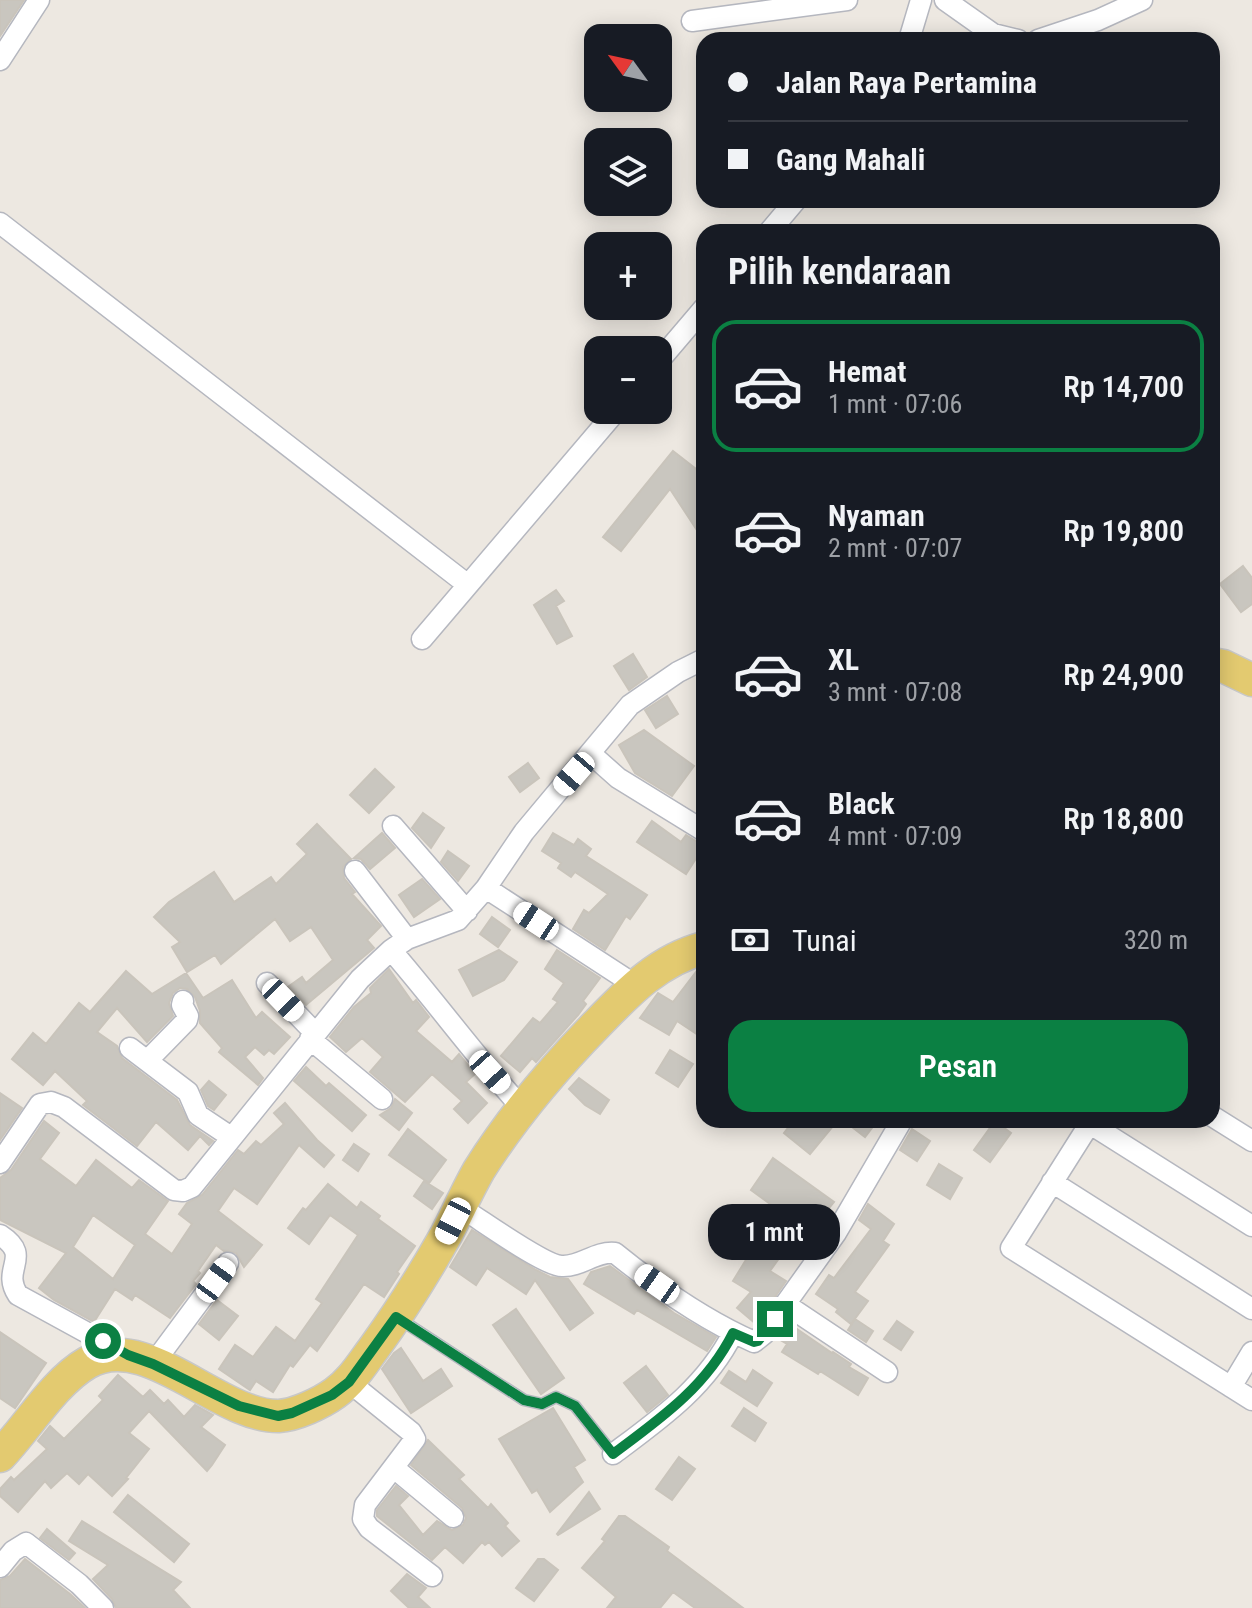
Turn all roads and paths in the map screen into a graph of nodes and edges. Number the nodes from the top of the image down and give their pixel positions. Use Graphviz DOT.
graph roads {
  1 [pos="39,0"];
  2 [pos="847,0"];
  3 [pos="921,0"];
  4 [pos="945,0"];
  5 [pos="1138,1"];
  6 [pos="692,21"];
  7 [pos="911,32"];
  8 [pos="990,32"];
  9 [pos="1062,32"];
  10 [pos="0,60"];
  11 [pos="789,208"];
  12 [pos="0,223"];
  13 [pos="776,224"];
  14 [pos="696,317"];
  15 [pos="672,346"];
  16 [pos="605,424"];
  17 [pos="468,585"];
  18 [pos="422,639"];
  19 [pos="696,663"];
  20 [pos="1220,665"];
  21 [pos="1252,680"];
  22 [pos="591,754"];
  23 [pos="393,826"];
  24 [pos="696,826"];
  25 [pos="355,871"];
  26 [pos="486,888"];
  27 [pos="467,911"];
  28 [pos="399,944"];
  29 [pos="696,950"];
  30 [pos="267,983"];
  31 [pos="635,985"];
  32 [pos="183,1001"];
  33 [pos="312,1036"];
  34 [pos="382,1099"];
  35 [pos="522,1108"];
  36 [pos="1220,1121"];
  37 [pos="897,1128"];
  38 [pos="1085,1128"];
  39 [pos="1100,1128"];
  40 [pos="231,1137"];
  41 [pos="1252,1141"];
  42 [pos="0,1163"];
  43 [pos="1052,1182"];
  44 [pos="460,1207"];
  45 [pos="1252,1226"];
  46 [pos="0,1235"];
  47 [pos="228,1263"];
  48 [pos="785,1304"];
  49 [pos="1252,1309"];
  50 [pos="396,1317"];
  51 [pos="733,1333"];
  52 [pos="1252,1352"];
  53 [pos="140,1360"];
  54 [pos="887,1372"];
  55 [pos="349,1382"];
  56 [pos="1231,1387"];
  57 [pos="1252,1400"];
  58 [pos="613,1454"];
  59 [pos="0,1456"];
  60 [pos="394,1468"];
  61 [pos="453,1517"];
  62 [pos="0,1567"];
  63 [pos="432,1576"];
  64 [pos="103,1608"];
  1 -- 10 [label="street"];
  2 -- 6 [label="street"];
  3 -- 7 [label="street"];
  4 -- 8 [label="street"];
  5 -- 9 [label="street"];
  11 -- 13 [label="street"];
  12 -- 17 [label="street"];
  14 -- 15 [label="street"];
  16 -- 17 [label="street"];
  17 -- 18 [label="street"];
  19 -- 22 [label="street"];
  20 -- 21 [label="main road"];
  22 -- 24 [label="street"];
  22 -- 26 [label="street"];
  23 -- 27 [label="street"];
  25 -- 28 [label="street"];
  26 -- 27 [label="street"];
  26 -- 31 [label="street"];
  27 -- 28 [label="street"];
  28 -- 33 [label="street"];
  28 -- 35 [label="street"];
  29 -- 31 [label="main road"];
  30 -- 33 [label="street"];
  31 -- 35 [label="main road"];
  32 -- 40 [label="street"];
  33 -- 34 [label="street"];
  33 -- 40 [label="street"];
  35 -- 44 [label="main road"];
  36 -- 41 [label="street"];
  37 -- 48 [label="street"];
  38 -- 43 [label="street"];
  39 -- 45 [label="street"];
  40 -- 42 [label="street"];
  43 -- 49 [label="street"];
  43 -- 56 [label="street"];
  44 -- 50 [label="main road"];
  44 -- 51 [label="street"];
  46 -- 53 [label="street"];
  47 -- 53 [label="street"];
  48 -- 51 [label="street"];
  48 -- 54 [label="street"];
  50 -- 55 [label="main road"];
  50 -- 58 [label="lane"];
  51 -- 58 [label="street"];
  52 -- 56 [label="street"];
  53 -- 55 [label="main road"];
  53 -- 59 [label="main road"];
  55 -- 60 [label="street"];
  56 -- 57 [label="street"];
  60 -- 61 [label="street"];
  60 -- 63 [label="street"];
  62 -- 64 [label="street"];
}
